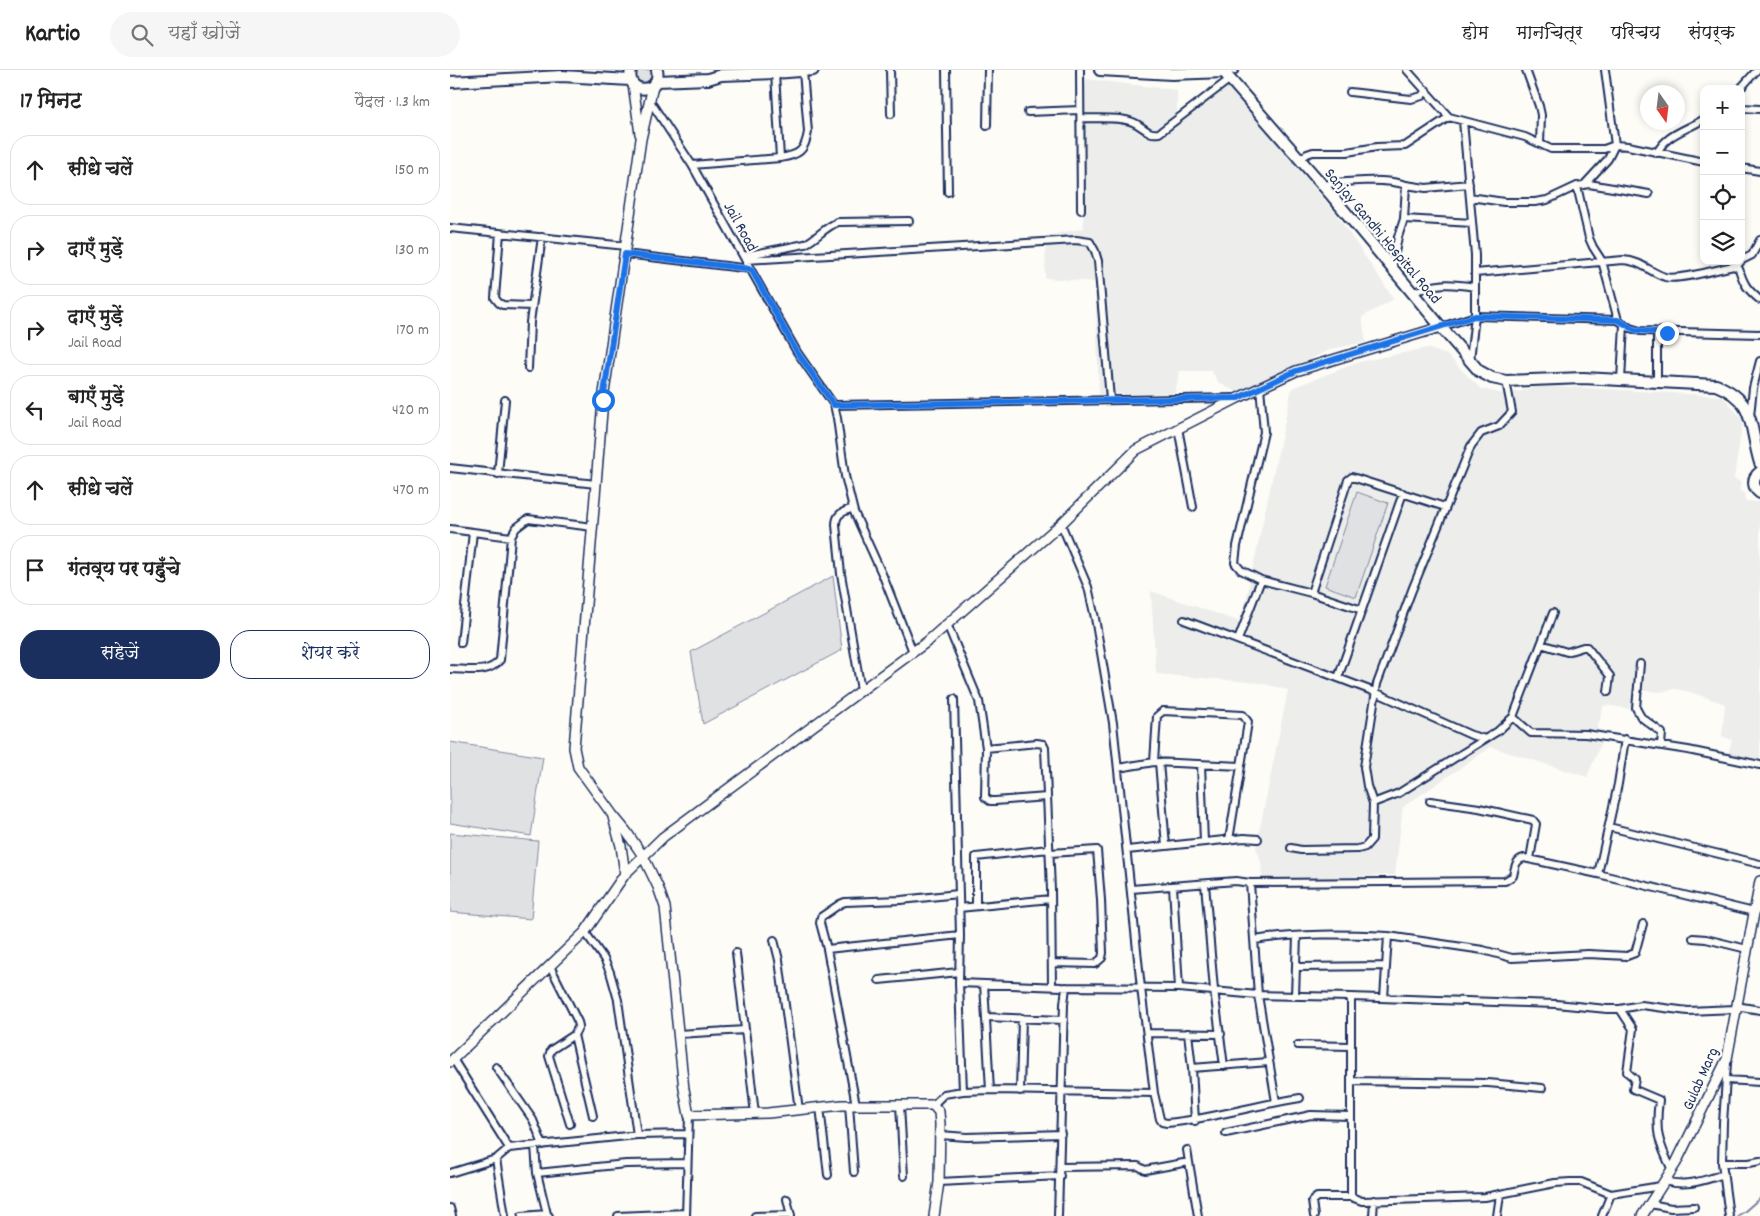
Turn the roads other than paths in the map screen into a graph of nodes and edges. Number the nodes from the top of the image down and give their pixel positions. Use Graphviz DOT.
graph roads {
  1 [pos="547,70"];
  2 [pos="657,70"];
  3 [pos="709,70"];
  4 [pos="808,70"];
  5 [pos="890,70"];
  6 [pos="946,70"];
  7 [pos="988,70"];
  8 [pos="1080,70"];
  9 [pos="1100,70"];
  10 [pos="1407,70"];
  11 [pos="1526,70"];
  12 [pos="1605,70"];
  13 [pos="1757,70"];
  14 [pos="775,73"];
  15 [pos="1228,73"];
  16 [pos="450,75"];
  17 [pos="721,75"];
  18 [pos="632,78"];
  19 [pos="450,82"];
  20 [pos="655,84"];
  21 [pos="1744,85"];
  22 [pos="1426,90"];
  23 [pos="1350,92"];
  24 [pos="650,101"];
  25 [pos="1745,108"];
  26 [pos="1760,109"];
  27 [pos="1080,110"];
  28 [pos="1028,112"];
  29 [pos="891,114"];
  30 [pos="1449,117"];
  31 [pos="1081,118"];
  32 [pos="1464,121"];
  33 [pos="1700,121"];
  34 [pos="987,126"];
  35 [pos="641,140"];
  36 [pos="1540,144"];
  37 [pos="1615,145"];
  38 [pos="1657,153"];
  39 [pos="780,158"];
  40 [pos="1300,159"];
  41 [pos="1700,161"];
  42 [pos="692,165"];
  43 [pos="1745,169"];
  44 [pos="1760,171"];
  45 [pos="1406,184"];
  46 [pos="1469,184"];
  47 [pos="1323,185"];
  48 [pos="1581,185"];
  49 [pos="948,192"];
  50 [pos="1649,194"];
  51 [pos="1470,197"];
  52 [pos="1081,210"];
  53 [pos="1404,219"];
  54 [pos="909,221"];
  55 [pos="1472,223"];
  56 [pos="450,228"];
  57 [pos="500,233"];
  58 [pos="542,237"];
  59 [pos="1760,240"];
  60 [pos="625,250"];
  61 [pos="744,258"];
  62 [pos="1745,258"];
  63 [pos="1602,262"];
  64 [pos="1735,265"];
  65 [pos="1736,265"];
  66 [pos="1392,268"];
  67 [pos="751,269"];
  68 [pos="1475,273"];
  69 [pos="1475,287"];
  70 [pos="1412,293"];
  71 [pos="1760,300"];
  72 [pos="532,306"];
  73 [pos="1475,316"];
  74 [pos="1618,320"];
  75 [pos="1624,325"];
  76 [pos="1441,327"];
  77 [pos="1657,332"];
  78 [pos="1760,334"];
  79 [pos="1470,360"];
  80 [pos="1760,361"];
  81 [pos="528,368"];
  82 [pos="1621,380"];
  83 [pos="1506,381"];
  84 [pos="1657,382"];
  85 [pos="1260,387"];
  86 [pos="1238,398"];
  87 [pos="1110,399"];
  88 [pos="505,400"];
  89 [pos="1751,404"];
  90 [pos="834,405"];
  91 [pos="1760,405"];
  92 [pos="1750,417"];
  93 [pos="1178,428"];
  94 [pos="1760,463"];
  95 [pos="450,468"];
  96 [pos="1760,472"];
  97 [pos="498,474"];
  98 [pos="596,484"];
  99 [pos="1760,492"];
  100 [pos="1403,493"];
  101 [pos="1193,507"];
  102 [pos="853,508"];
  103 [pos="1445,508"];
  104 [pos="1062,524"];
  105 [pos="593,527"];
  106 [pos="450,529"];
  107 [pos="473,532"];
  108 [pos="511,537"];
  109 [pos="1261,580"];
  110 [pos="1311,593"];
  111 [pos="1362,610"];
  112 [pos="1553,613"];
  113 [pos="1184,620"];
  114 [pos="948,624"];
  115 [pos="1238,640"];
  116 [pos="461,643"];
  117 [pos="1541,644"];
  118 [pos="913,652"];
  119 [pos="1640,664"];
  120 [pos="450,669"];
  121 [pos="1338,678"];
  122 [pos="861,690"];
  123 [pos="1375,692"];
  124 [pos="1608,692"];
  125 [pos="954,698"];
  126 [pos="1512,717"];
  127 [pos="1485,739"];
  128 [pos="1624,739"];
  129 [pos="1661,745"];
  130 [pos="986,748"];
  131 [pos="1156,762"];
  132 [pos="1201,764"];
  133 [pos="1760,765"];
  134 [pos="1241,766"];
  135 [pos="1118,768"];
  136 [pos="1047,797"];
  137 [pos="1430,801"];
  138 [pos="1373,803"];
  139 [pos="612,814"];
  140 [pos="1609,827"];
  141 [pos="1258,839"];
  142 [pos="1229,840"];
  143 [pos="1204,842"];
  144 [pos="1166,846"];
  145 [pos="1291,848"];
  146 [pos="1127,850"];
  147 [pos="1050,851"];
  148 [pos="643,856"];
  149 [pos="1530,859"];
  150 [pos="1760,864"];
  151 [pos="625,874"];
  152 [pos="1598,874"];
  153 [pos="1760,881"];
  154 [pos="1250,883"];
  155 [pos="1205,884"];
  156 [pos="1172,886"];
  157 [pos="1131,889"];
  158 [pos="958,894"];
  159 [pos="1051,899"];
  160 [pos="976,906"];
  161 [pos="959,908"];
  162 [pos="1754,912"];
  163 [pos="1643,924"];
  164 [pos="585,932"];
  165 [pos="960,935"];
  166 [pos="1297,936"];
  167 [pos="1388,936"];
  168 [pos="1693,938"];
  169 [pos="774,940"];
  170 [pos="1255,940"];
  171 [pos="827,949"];
  172 [pos="1747,949"];
  173 [pos="736,953"];
  174 [pos="1052,963"];
  175 [pos="550,966"];
  176 [pos="1297,966"];
  177 [pos="1385,966"];
  178 [pos="959,972"];
  179 [pos="879,980"];
  180 [pos="959,983"];
  181 [pos="984,984"];
  182 [pos="1052,986"];
  183 [pos="1066,987"];
  184 [pos="1142,988"];
  185 [pos="1179,988"];
  186 [pos="1214,990"];
  187 [pos="1258,995"];
  188 [pos="1296,996"];
  189 [pos="1351,997"];
  190 [pos="1384,998"];
  191 [pos="1736,1008"];
  192 [pos="1620,1009"];
  193 [pos="1760,1010"];
  194 [pos="986,1016"];
  195 [pos="1022,1018"];
  196 [pos="1064,1020"];
  197 [pos="745,1030"];
  198 [pos="678,1034"];
  199 [pos="1147,1034"];
  200 [pos="1188,1034"];
  201 [pos="1221,1034"];
  202 [pos="574,1035"];
  203 [pos="1298,1045"];
  204 [pos="1351,1046"];
  205 [pos="1727,1059"];
  206 [pos="452,1060"];
  207 [pos="1269,1062"];
  208 [pos="1224,1066"];
  209 [pos="496,1067"];
  210 [pos="1192,1068"];
  211 [pos="1726,1080"];
  212 [pos="1351,1081"];
  213 [pos="1760,1082"];
  214 [pos="1542,1088"];
  215 [pos="990,1090"];
  216 [pos="964,1091"];
  217 [pos="1020,1091"];
  218 [pos="1062,1092"];
  219 [pos="1154,1093"];
  220 [pos="1300,1098"];
  221 [pos="1276,1102"];
  222 [pos="852,1105"];
  223 [pos="900,1105"];
  224 [pos="932,1105"];
  225 [pos="820,1107"];
  226 [pos="800,1110"];
  227 [pos="755,1114"];
  228 [pos="689,1115"];
  229 [pos="593,1116"];
  230 [pos="1351,1116"];
  231 [pos="1195,1121"];
  232 [pos="570,1124"];
  233 [pos="1226,1133"];
  234 [pos="688,1134"];
  235 [pos="1061,1134"];
  236 [pos="637,1135"];
  237 [pos="940,1135"];
  238 [pos="543,1145"];
  239 [pos="535,1146"];
  240 [pos="509,1148"];
  241 [pos="1187,1150"];
  242 [pos="496,1159"];
  243 [pos="1760,1161"];
  244 [pos="1189,1162"];
  245 [pos="687,1163"];
  246 [pos="1722,1163"];
  247 [pos="1060,1167"];
  248 [pos="1672,1170"];
  249 [pos="854,1172"];
  250 [pos="450,1173"];
  251 [pos="537,1173"];
  252 [pos="828,1174"];
  253 [pos="1724,1174"];
  254 [pos="904,1176"];
  255 [pos="1060,1176"];
  256 [pos="939,1182"];
  257 [pos="1662,1184"];
  258 [pos="1611,1194"];
  259 [pos="1500,1195"];
  260 [pos="1351,1197"];
  261 [pos="787,1198"];
  262 [pos="1374,1200"];
  263 [pos="1650,1204"];
  264 [pos="450,1208"];
  265 [pos="1694,1208"];
  266 [pos="548,1215"];
  267 [pos="686,1215"];
  268 [pos="791,1215"];
  269 [pos="452,1216"];
  270 [pos="505,1216"];
  271 [pos="522,1216"];
  272 [pos="618,1216"];
  273 [pos="755,1216"];
  274 [pos="934,1216"];
  275 [pos="1058,1216"];
  276 [pos="1198,1216"];
  277 [pos="1314,1216"];
  278 [pos="1373,1216"];
  279 [pos="1497,1216"];
  280 [pos="1602,1216"];
  281 [pos="1642,1216"];
  282 [pos="1729,1216"];
  1 -- 16 [label="main road"];
  2 -- 20 [label="main road"];
  3 -- 17 [label="main road"];
  4 -- 14 [label="main road"];
  4 -- 39 [label="street"];
  5 -- 29 [label="street"];
  6 -- 49 [label="street"];
  7 -- 34 [label="street"];
  8 -- 27 [label="street"];
  9 -- 15 [label="main road"];
  10 -- 22 [label="street"];
  11 -- 36 [label="street"];
  12 -- 37 [label="street"];
  13 -- 21 [label="street"];
  14 -- 17 [label="main road"];
  14 -- 39 [label="street"];
  15 -- 31 [label="street"];
  15 -- 40 [label="main road, Sanjay Gandhi Hospital Road"];
  17 -- 20 [label="main road"];
  18 -- 19 [label="main road"];
  18 -- 20 [label="main road"];
  18 -- 35 [label="main road"];
  20 -- 24 [label="main road"];
  22 -- 23 [label="street"];
  22 -- 30 [label="street"];
  24 -- 35 [label="main road"];
  24 -- 42 [label="street, Jail Road"];
  25 -- 26 [label="street"];
  27 -- 28 [label="street"];
  27 -- 31 [label="street"];
  30 -- 32 [label="street"];
  30 -- 40 [label="street"];
  31 -- 52 [label="street"];
  32 -- 36 [label="street"];
  32 -- 46 [label="street"];
  33 -- 38 [label="street"];
  35 -- 60 [label="main road"];
  36 -- 37 [label="street"];
  37 -- 38 [label="street"];
  37 -- 48 [label="street"];
  38 -- 41 [label="street"];
  39 -- 42 [label="street"];
  40 -- 47 [label="main road, Sanjay Gandhi Hospital Road"];
  42 -- 61 [label="street, Jail Road"];
  43 -- 44 [label="street"];
  45 -- 46 [label="street"];
  45 -- 47 [label="street"];
  45 -- 53 [label="street"];
  46 -- 51 [label="street"];
  47 -- 66 [label="main road, Sanjay Gandhi Hospital Road"];
  48 -- 50 [label="street"];
  48 -- 51 [label="street"];
  48 -- 63 [label="street"];
  51 -- 55 [label="street"];
  53 -- 55 [label="street"];
  53 -- 66 [label="street"];
  54 -- 61 [label="street"];
  55 -- 68 [label="street"];
  56 -- 57 [label="street"];
  57 -- 58 [label="street"];
  57 -- 72 [label="street"];
  58 -- 60 [label="street"];
  58 -- 72 [label="street"];
  59 -- 62 [label="street"];
  60 -- 67 [label="street"];
  60 -- 98 [label="main road"];
  61 -- 67 [label="street, Jail Road"];
  61 -- 87 [label="street"];
  63 -- 64 [label="street"];
  63 -- 68 [label="street"];
  63 -- 74 [label="street"];
  65 -- 71 [label="street"];
  66 -- 70 [label="main road, Sanjay Gandhi Hospital Road"];
  67 -- 90 [label="street, Jail Road"];
  68 -- 69 [label="street"];
  69 -- 70 [label="street"];
  69 -- 73 [label="street"];
  70 -- 76 [label="main road, Sanjay Gandhi Hospital Road"];
  72 -- 81 [label="street"];
  73 -- 74 [label="street"];
  73 -- 76 [label="street"];
  73 -- 79 [label="street"];
  74 -- 75 [label="street"];
  75 -- 77 [label="street"];
  75 -- 82 [label="street"];
  76 -- 79 [label="main road, Sanjay Gandhi Hospital Road"];
  76 -- 85 [label="main road"];
  77 -- 78 [label="street"];
  77 -- 84 [label="street"];
  79 -- 83 [label="main road, Sanjay Gandhi Hospital Road"];
  80 -- 89 [label="street"];
  82 -- 83 [label="main road, Sanjay Gandhi Hospital Road"];
  82 -- 84 [label="main road, Sanjay Gandhi Hospital Road"];
  83 -- 103 [label="street"];
  84 -- 92 [label="main road, Sanjay Gandhi Hospital Road"];
  85 -- 86 [label="main road"];
  85 -- 109 [label="street"];
  86 -- 87 [label="street"];
  86 -- 93 [label="main road"];
  87 -- 90 [label="street"];
  88 -- 97 [label="street"];
  89 -- 91 [label="street"];
  89 -- 92 [label="street"];
  90 -- 102 [label="street"];
  92 -- 94 [label="main road, Sanjay Gandhi Hospital Road"];
  93 -- 101 [label="street"];
  93 -- 104 [label="main road"];
  95 -- 97 [label="street"];
  96 -- 99 [label="main road"];
  97 -- 98 [label="street"];
  98 -- 105 [label="main road"];
  100 -- 103 [label="street"];
  100 -- 110 [label="street"];
  100 -- 111 [label="street"];
  102 -- 118 [label="street"];
  102 -- 122 [label="street"];
  103 -- 123 [label="street"];
  104 -- 114 [label="main road"];
  104 -- 135 [label="street"];
  105 -- 108 [label="street"];
  105 -- 139 [label="main road"];
  106 -- 107 [label="street"];
  107 -- 108 [label="street"];
  107 -- 116 [label="street"];
  108 -- 120 [label="street"];
  109 -- 110 [label="street"];
  109 -- 115 [label="street"];
  110 -- 111 [label="street"];
  111 -- 121 [label="street"];
  112 -- 117 [label="street"];
  113 -- 115 [label="street"];
  114 -- 118 [label="main road"];
  114 -- 130 [label="street"];
  115 -- 121 [label="street"];
  117 -- 124 [label="street"];
  117 -- 126 [label="street"];
  118 -- 122 [label="main road"];
  119 -- 129 [label="street"];
  121 -- 123 [label="street"];
  122 -- 148 [label="main road"];
  123 -- 127 [label="street"];
  123 -- 138 [label="street"];
  125 -- 158 [label="street"];
  126 -- 127 [label="street"];
  126 -- 128 [label="street"];
  127 -- 138 [label="street"];
  128 -- 129 [label="street"];
  128 -- 140 [label="street"];
  129 -- 133 [label="street"];
  130 -- 136 [label="street"];
  130 -- 136 [label="street"];
  131 -- 132 [label="street"];
  131 -- 134 [label="street"];
  131 -- 135 [label="street"];
  131 -- 144 [label="street"];
  132 -- 134 [label="street"];
  132 -- 143 [label="street"];
  134 -- 142 [label="street"];
  135 -- 146 [label="street"];
  136 -- 147 [label="street"];
  137 -- 149 [label="street"];
  138 -- 145 [label="street"];
  139 -- 148 [label="main road"];
  139 -- 151 [label="main road"];
  140 -- 150 [label="street"];
  140 -- 152 [label="street"];
  141 -- 142 [label="street"];
  142 -- 143 [label="street"];
  143 -- 144 [label="street"];
  144 -- 146 [label="street"];
  146 -- 157 [label="street"];
  147 -- 159 [label="street"];
  147 -- 160 [label="street"];
  147 -- 174 [label="street"];
  148 -- 151 [label="main road"];
  148 -- 198 [label="main road"];
  149 -- 152 [label="street"];
  149 -- 154 [label="street"];
  151 -- 164 [label="main road"];
  152 -- 162 [label="street"];
  153 -- 162 [label="main road, Gulab Marg"];
  154 -- 155 [label="street"];
  154 -- 170 [label="street"];
  155 -- 156 [label="street"];
  155 -- 186 [label="street"];
  156 -- 157 [label="street"];
  156 -- 185 [label="street"];
  157 -- 184 [label="street"];
  158 -- 161 [label="street"];
  158 -- 171 [label="street"];
  159 -- 160 [label="street"];
  159 -- 174 [label="street"];
  160 -- 161 [label="street"];
  161 -- 165 [label="street"];
  162 -- 172 [label="main road, Gulab Marg"];
  163 -- 167 [label="street"];
  164 -- 175 [label="main road"];
  164 -- 236 [label="street"];
  165 -- 171 [label="street"];
  165 -- 178 [label="street"];
  166 -- 167 [label="street"];
  166 -- 170 [label="street"];
  166 -- 176 [label="street"];
  167 -- 177 [label="street"];
  168 -- 172 [label="street"];
  169 -- 226 [label="street"];
  170 -- 187 [label="street"];
  171 -- 222 [label="street"];
  172 -- 191 [label="main road, Gulab Marg"];
  173 -- 197 [label="street"];
  174 -- 182 [label="street"];
  175 -- 202 [label="street"];
  175 -- 206 [label="main road"];
  176 -- 177 [label="street"];
  176 -- 188 [label="street"];
  177 -- 190 [label="street"];
  178 -- 179 [label="street"];
  178 -- 180 [label="street"];
  180 -- 181 [label="street"];
  180 -- 216 [label="street"];
  181 -- 182 [label="street"];
  181 -- 194 [label="street"];
  182 -- 183 [label="street"];
  183 -- 184 [label="street"];
  183 -- 196 [label="street"];
  184 -- 185 [label="street"];
  184 -- 199 [label="street"];
  185 -- 186 [label="street"];
  186 -- 187 [label="street"];
  186 -- 201 [label="street"];
  187 -- 188 [label="street"];
  187 -- 207 [label="street"];
  188 -- 189 [label="street"];
  189 -- 190 [label="street"];
  189 -- 204 [label="street"];
  190 -- 192 [label="street"];
  191 -- 192 [label="street"];
  191 -- 193 [label="street"];
  191 -- 205 [label="main road, Gulab Marg"];
  192 -- 248 [label="street"];
  194 -- 195 [label="street"];
  194 -- 215 [label="street"];
  195 -- 196 [label="street"];
  195 -- 217 [label="street"];
  196 -- 218 [label="street"];
  197 -- 198 [label="street"];
  197 -- 227 [label="street"];
  198 -- 228 [label="main road"];
  199 -- 200 [label="street"];
  199 -- 219 [label="street"];
  200 -- 201 [label="street"];
  200 -- 210 [label="street"];
  201 -- 208 [label="street"];
  202 -- 229 [label="street"];
  202 -- 232 [label="street"];
  203 -- 204 [label="street"];
  204 -- 212 [label="street"];
  205 -- 211 [label="street"];
  205 -- 248 [label="main road, Gulab Marg"];
  206 -- 240 [label="street"];
  207 -- 208 [label="street"];
  207 -- 221 [label="street"];
  208 -- 210 [label="street"];
  209 -- 238 [label="street"];
  210 -- 231 [label="street"];
  211 -- 213 [label="street"];
  211 -- 246 [label="street"];
  212 -- 214 [label="street"];
  212 -- 230 [label="street"];
  215 -- 216 [label="street"];
  215 -- 217 [label="street"];
  216 -- 224 [label="street"];
  217 -- 218 [label="street"];
  218 -- 219 [label="street"];
  218 -- 235 [label="street"];
  219 -- 231 [label="street"];
  220 -- 221 [label="street"];
  221 -- 231 [label="street"];
  222 -- 223 [label="main road"];
  222 -- 225 [label="main road"];
  222 -- 249 [label="street"];
  223 -- 224 [label="main road"];
  223 -- 254 [label="street"];
  224 -- 237 [label="main road"];
  225 -- 226 [label="main road"];
  225 -- 252 [label="street"];
  226 -- 227 [label="main road"];
  227 -- 228 [label="main road"];
  228 -- 234 [label="street"];
  230 -- 233 [label="street"];
  230 -- 260 [label="street"];
  234 -- 236 [label="street"];
  234 -- 245 [label="street"];
  235 -- 237 [label="street"];
  235 -- 247 [label="street"];
  236 -- 238 [label="street"];
  237 -- 256 [label="main road"];
  238 -- 239 [label="street"];
  239 -- 240 [label="street"];
  239 -- 251 [label="street"];
  240 -- 242 [label="street"];
  241 -- 244 [label="street"];
  242 -- 250 [label="street"];
  242 -- 270 [label="street"];
  243 -- 246 [label="street"];
  244 -- 247 [label="street"];
  244 -- 276 [label="street"];
  245 -- 251 [label="street"];
  245 -- 267 [label="street"];
  246 -- 253 [label="street"];
  247 -- 255 [label="street"];
  248 -- 257 [label="main road, Gulab Marg"];
  251 -- 266 [label="street"];
  253 -- 257 [label="street"];
  253 -- 282 [label="street"];
  255 -- 256 [label="street"];
  255 -- 275 [label="street"];
  256 -- 274 [label="main road"];
  257 -- 258 [label="street"];
  257 -- 263 [label="main road, Gulab Marg"];
  258 -- 259 [label="street"];
  258 -- 280 [label="street"];
  259 -- 262 [label="street"];
  259 -- 279 [label="street"];
  260 -- 262 [label="street"];
  260 -- 277 [label="street"];
  261 -- 268 [label="street"];
  262 -- 278 [label="street"];
  263 -- 265 [label="street"];
  263 -- 281 [label="main road, Gulab Marg"];
  264 -- 269 [label="street"];
  266 -- 271 [label="street"];
  267 -- 272 [label="street"];
  268 -- 273 [label="street"];
}
